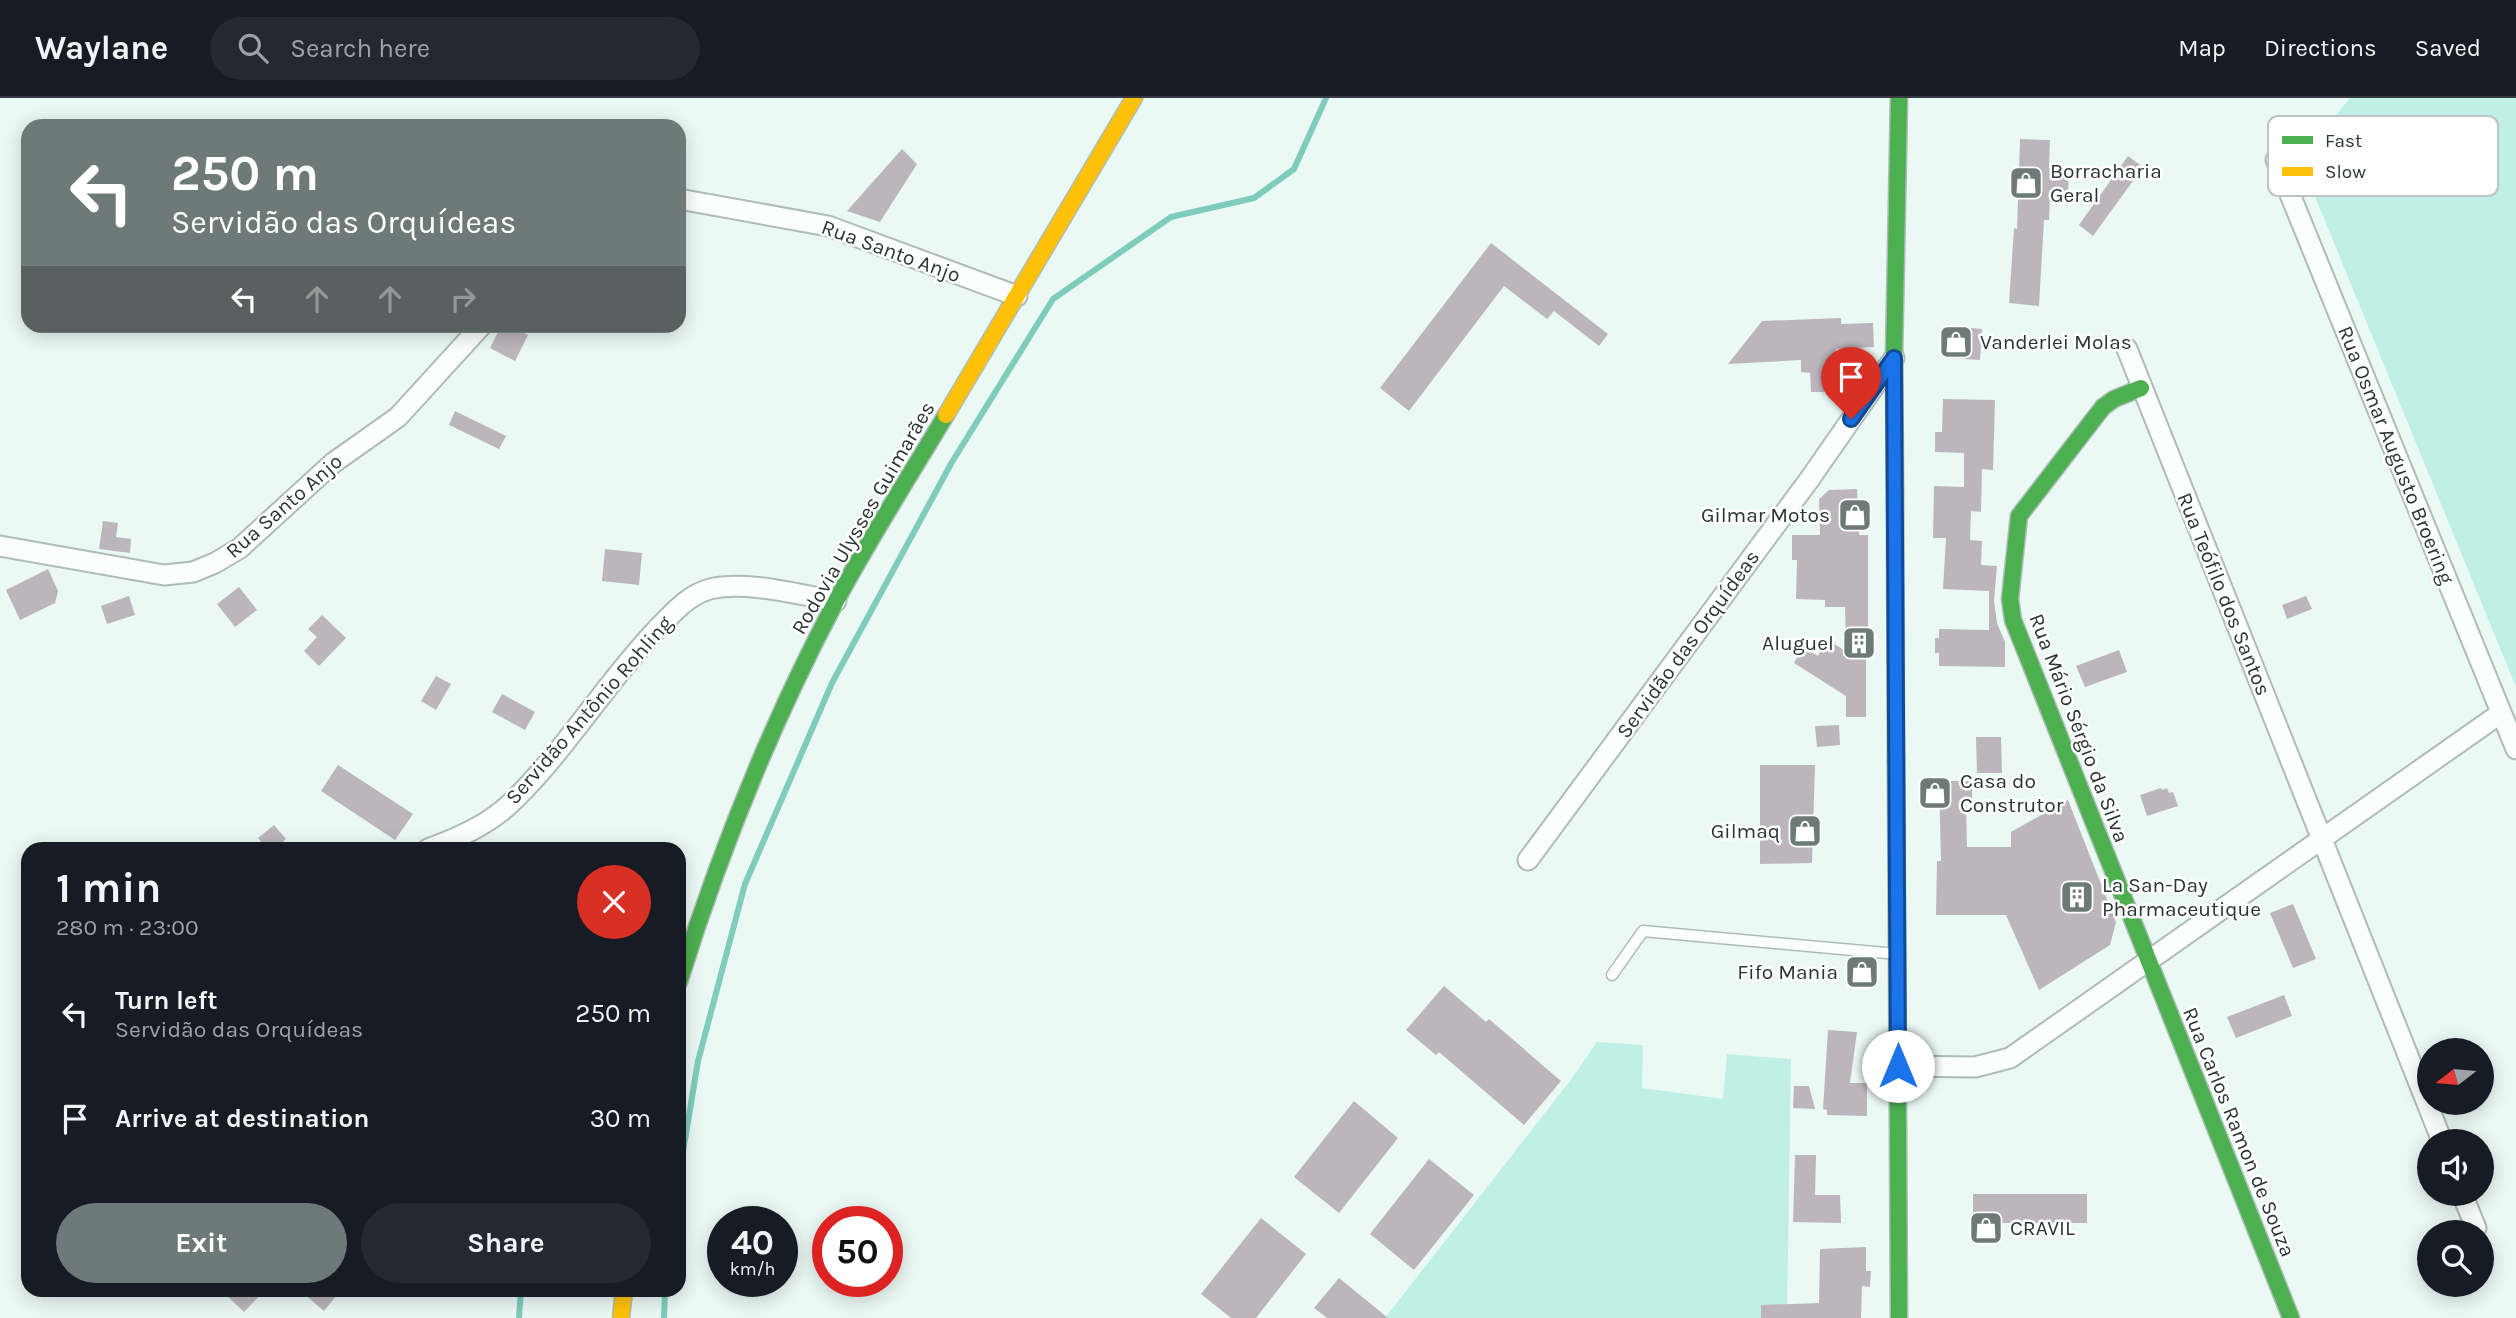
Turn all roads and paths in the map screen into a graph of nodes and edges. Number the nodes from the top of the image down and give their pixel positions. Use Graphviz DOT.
graph roads {
  1 [pos="1134,98"];
  2 [pos="1899,98"];
  3 [pos="2291,196"];
  4 [pos="686,200"];
  5 [pos="1017,296"];
  6 [pos="475,333"];
  7 [pos="2126,349"];
  8 [pos="1894,358"];
  9 [pos="2141,388"];
  10 [pos="0,546"];
  11 [pos="836,601"];
  12 [pos="2501,713"];
  13 [pos="2516,749"];
  14 [pos="2321,839"];
  15 [pos="443,842"];
  16 [pos="1528,860"];
  17 [pos="699,919"];
  18 [pos="686,926"];
  19 [pos="1897,954"];
  20 [pos="686,960"];
  21 [pos="2148,961"];
  22 [pos="1612,975"];
  23 [pos="1898,1066"];
  24 [pos="2437,1129"];
  25 [pos="623,1297"];
  26 [pos="621,1318"];
  27 [pos="1899,1318"];
  28 [pos="2291,1318"];
  1 -- 5 [label="main road, Rodovia Ulysses Guimarães"];
  2 -- 8 [label="main road"];
  3 -- 12 [label="street, Rua Osmar Augusto Broering"];
  4 -- 5 [label="street, Rua Santo Anjo"];
  5 -- 11 [label="main road, Rodovia Ulysses Guimarães"];
  6 -- 10 [label="street, Rua Santo Anjo"];
  7 -- 9 [label="street, Rua Teófilo dos Santos"];
  8 -- 16 [label="street, Servidão das Orquídeas"];
  8 -- 19 [label="main road"];
  9 -- 14 [label="street, Rua Teófilo dos Santos"];
  9 -- 21 [label="main road, Rua Mário Sérgio da Silva"];
  11 -- 15 [label="street, Servidão Antônio Rohling"];
  11 -- 17 [label="main road, Rodovia Ulysses Guimarães"];
  12 -- 13 [label="street, Rua Osmar Augusto Broering"];
  12 -- 14 [label="street"];
  14 -- 21 [label="street"];
  14 -- 24 [label="street, Rua Teófilo dos Santos"];
  17 -- 18 [label="street"];
  17 -- 20 [label="main road, Rodovia Ulysses Guimarães"];
  19 -- 22 [label="lane"];
  19 -- 23 [label="main road"];
  21 -- 23 [label="street"];
  21 -- 28 [label="main road, Rua Carlos Ramon de Souza"];
  23 -- 27 [label="main road"];
  25 -- 26 [label="main road"];
}
